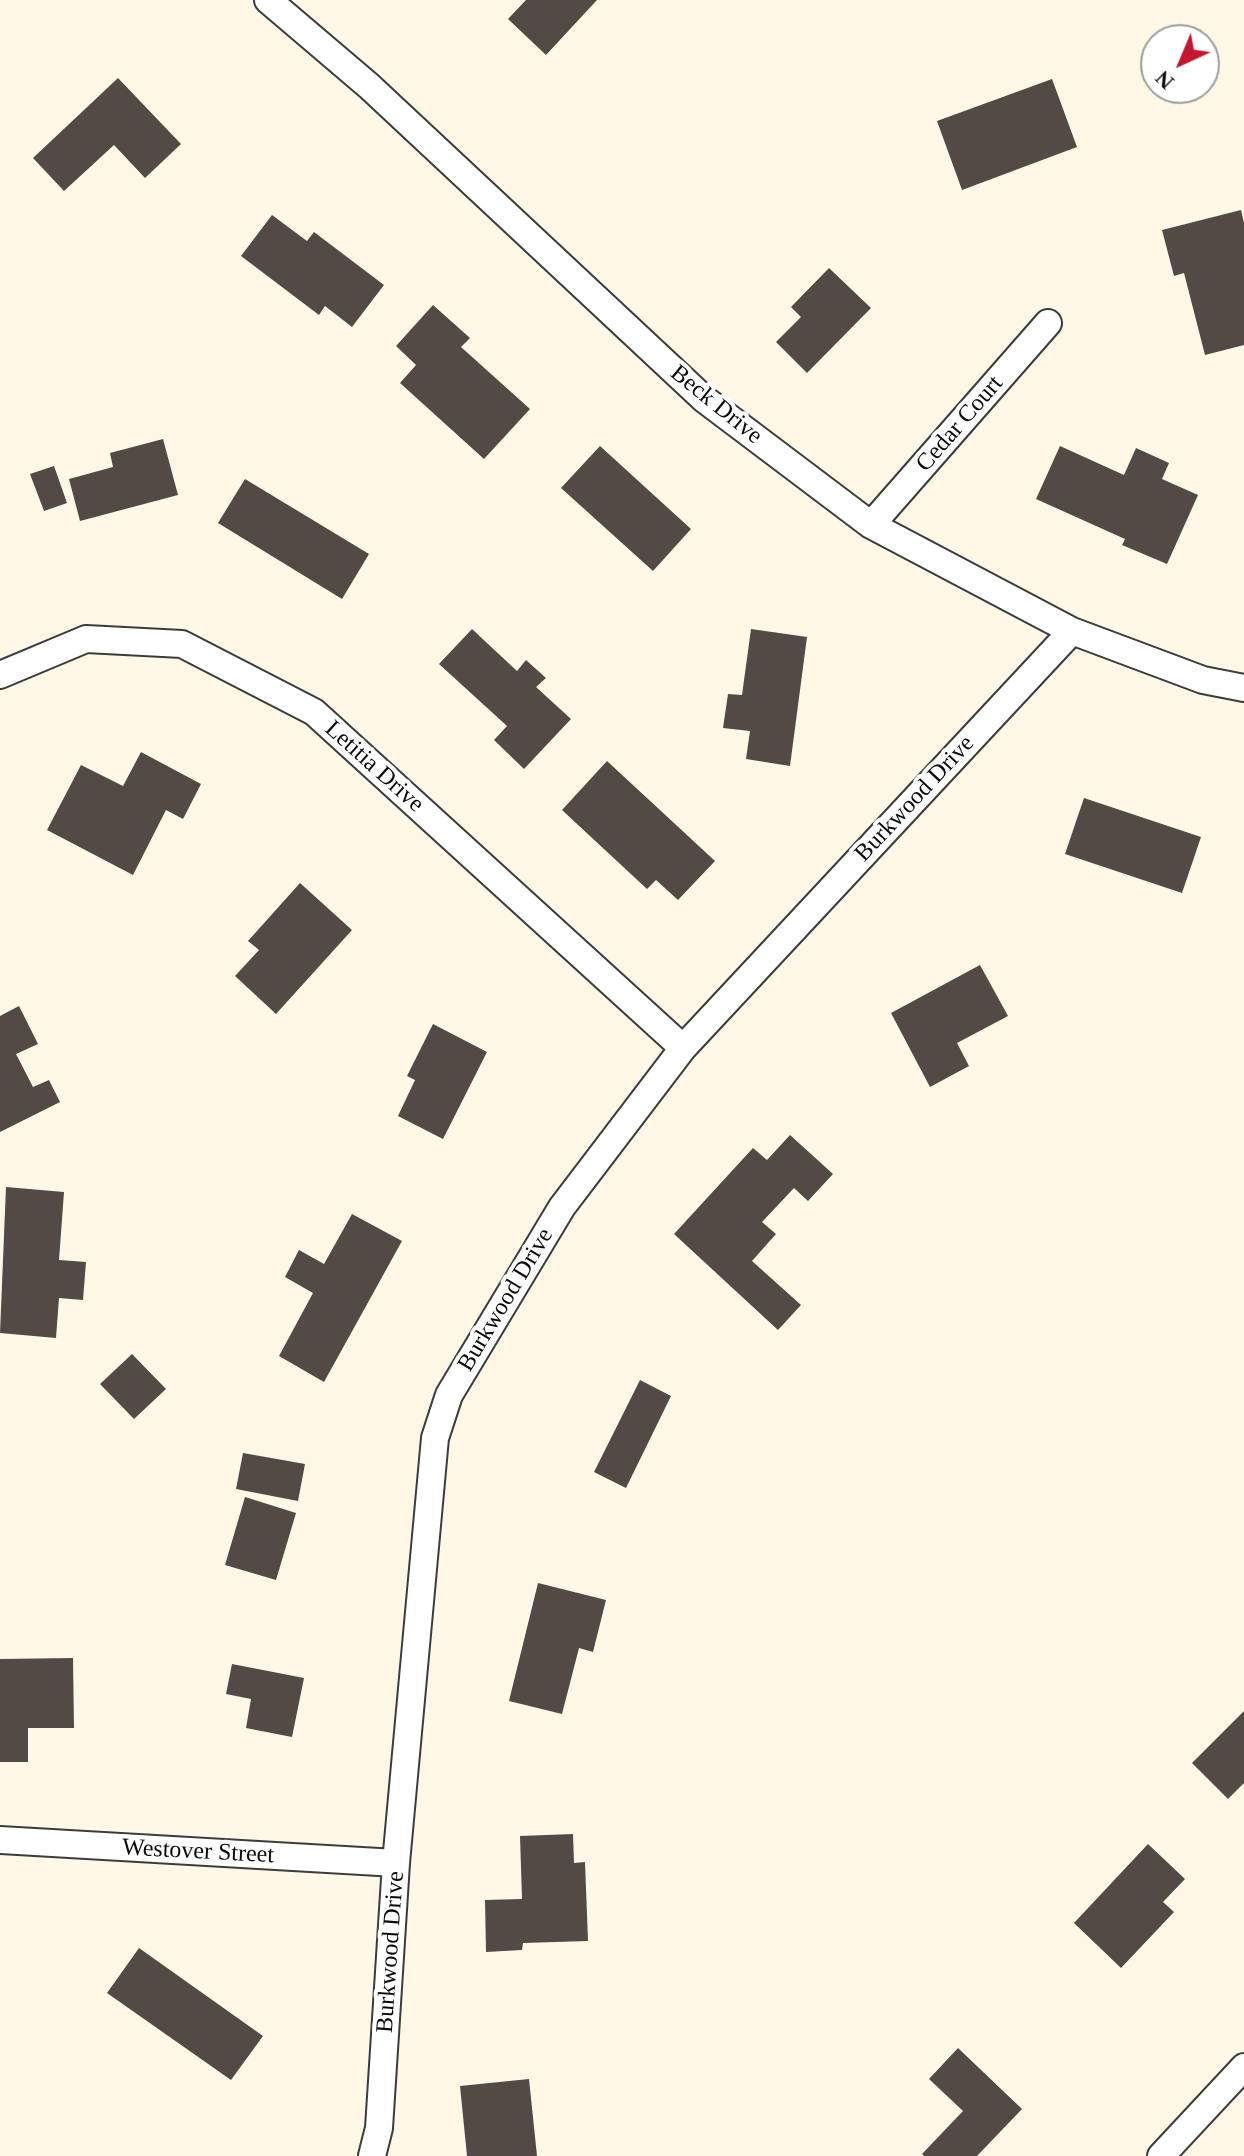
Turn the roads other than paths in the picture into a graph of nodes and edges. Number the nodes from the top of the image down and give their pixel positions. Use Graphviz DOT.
graph roads {
  1 [pos="268,0"];
  2 [pos="1048,323"];
  3 [pos="871,525"];
  4 [pos="1072,631"];
  5 [pos="0,675"];
  6 [pos="1244,688"];
  7 [pos="683,1048"];
  8 [pos="0,1840"];
  9 [pos="396,1863"];
  10 [pos="1244,2067"];
  11 [pos="372,2156"];
  12 [pos="1161,2156"];
  1 -- 3 [label="street, Beck Drive"];
  2 -- 3 [label="street, Cedar Court"];
  3 -- 4 [label="street, Beck Drive"];
  4 -- 6 [label="street, Beck Drive"];
  4 -- 7 [label="street, Burkwood Drive"];
  5 -- 7 [label="street, Letitia Drive"];
  7 -- 9 [label="street, Burkwood Drive"];
  8 -- 9 [label="street, Westover Street"];
  9 -- 11 [label="street, Burkwood Drive"];
  10 -- 12 [label="street"];
}
